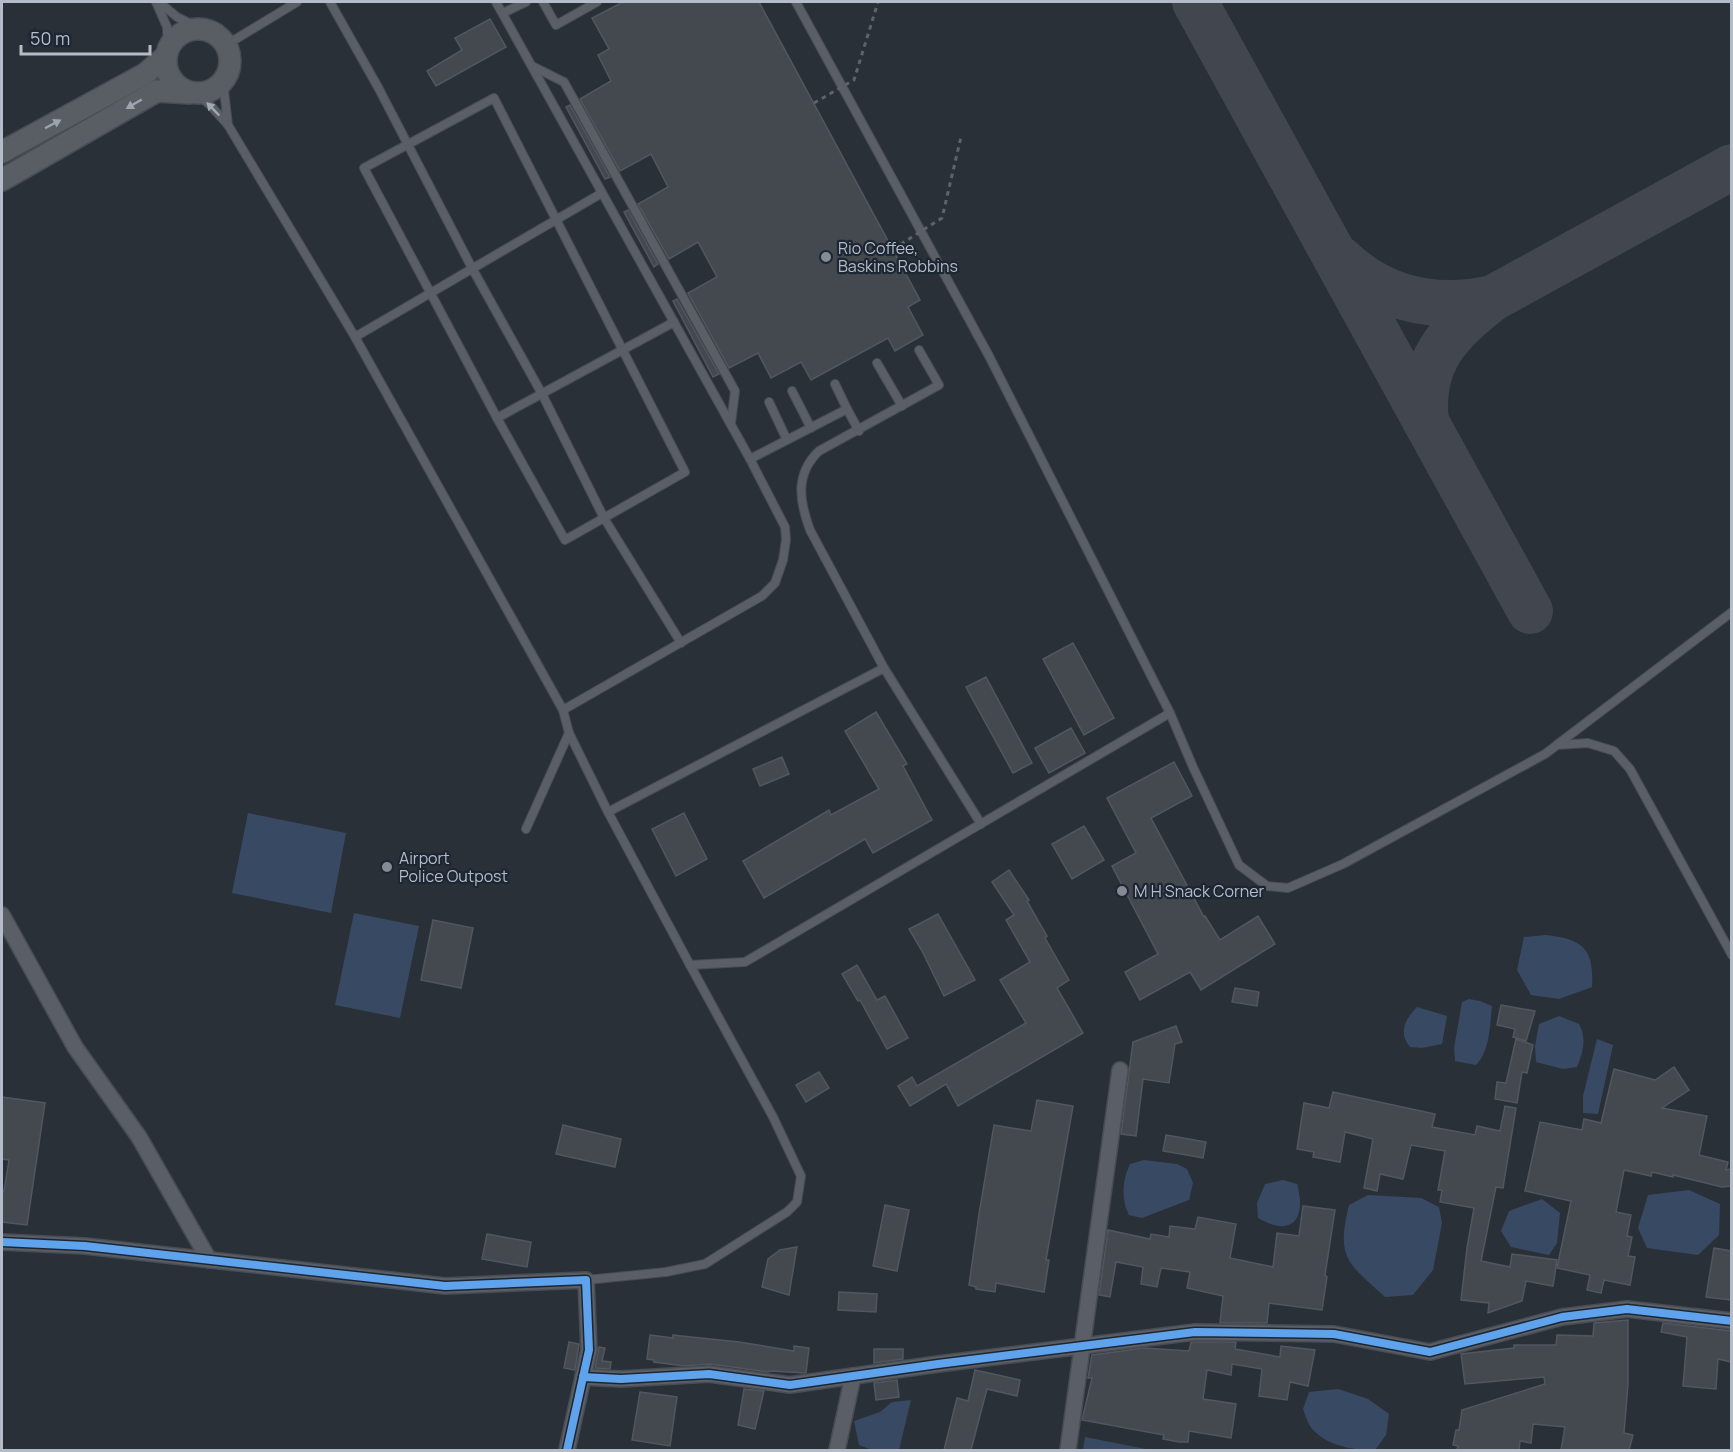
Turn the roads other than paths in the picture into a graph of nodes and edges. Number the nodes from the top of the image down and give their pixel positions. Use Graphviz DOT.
graph roads {
  1 [pos="158,2"];
  2 [pos="297,2"];
  3 [pos="330,2"];
  4 [pos="496,2"];
  5 [pos="526,2"];
  6 [pos="543,2"];
  7 [pos="594,2"];
  8 [pos="796,2"];
  9 [pos="503,13"];
  10 [pos="201,29"];
  11 [pos="226,45"];
  12 [pos="167,52"];
  13 [pos="532,66"];
  14 [pos="223,82"];
  15 [pos="193,94"];
  16 [pos="228,125"];
  17 [pos="408,144"];
  18 [pos="2,152"];
  19 [pos="2,180"];
  20 [pos="602,193"];
  21 [pos="557,219"];
  22 [pos="472,268"];
  23 [pos="431,292"];
  24 [pos="674,322"];
  25 [pos="355,337"];
  26 [pos="624,350"];
  27 [pos="919,350"];
  28 [pos="877,363"];
  29 [pos="835,384"];
  30 [pos="792,391"];
  31 [pos="542,394"];
  32 [pos="769,402"];
  33 [pos="902,406"];
  34 [pos="847,409"];
  35 [pos="497,418"];
  36 [pos="730,424"];
  37 [pos="811,428"];
  38 [pos="859,430"];
  39 [pos="787,440"];
  40 [pos="750,459"];
  41 [pos="604,518"];
  42 [pos="1731,612"];
  43 [pos="681,643"];
  44 [pos="884,668"];
  45 [pos="563,710"];
  46 [pos="1170,713"];
  47 [pos="569,733"];
  48 [pos="1557,745"];
  49 [pos="608,812"];
  50 [pos="981,824"];
  51 [pos="526,829"];
  52 [pos="2,915"];
  53 [pos="1731,955"];
  54 [pos="690,965"];
  55 [pos="1120,1070"];
  56 [pos="2,1242"];
  57 [pos="209,1260"];
  58 [pos="586,1280"];
  59 [pos="1731,1321"];
  60 [pos="1082,1346"];
  61 [pos="854,1376"];
  62 [pos="584,1377"];
  63 [pos="567,1450"];
  64 [pos="837,1450"];
  65 [pos="1068,1450"];
  1 -- 10 [label="lane"];
  1 -- 12 [label="lane"];
  2 -- 11 [label="lane"];
  3 -- 17 [label="lane"];
  4 -- 9 [label="lane"];
  5 -- 9 [label="lane"];
  6 -- 7 [label="lane"];
  8 -- 46 [label="lane"];
  9 -- 13 [label="lane"];
  10 -- 11 [label="main road"];
  10 -- 12 [label="main road"];
  11 -- 14 [label="main road"];
  12 -- 15 [label="main road"];
  18 -- 12 [label="main road, one-way"];
  13 -- 20 [label="lane"];
  13 -- 36 [label="lane"];
  14 -- 15 [label="main road"];
  14 -- 16 [label="lane"];
  16 -- 15 [label="lane, one-way"];
  15 -- 19 [label="main road, one-way"];
  16 -- 25 [label="lane"];
  17 -- 21 [label="lane"];
  17 -- 22 [label="lane"];
  17 -- 23 [label="lane"];
  20 -- 21 [label="lane"];
  20 -- 24 [label="lane"];
  21 -- 22 [label="lane"];
  21 -- 26 [label="lane"];
  22 -- 23 [label="lane"];
  22 -- 31 [label="lane"];
  23 -- 25 [label="lane"];
  23 -- 35 [label="lane"];
  24 -- 26 [label="lane"];
  24 -- 36 [label="lane"];
  25 -- 45 [label="lane"];
  26 -- 31 [label="lane"];
  26 -- 41 [label="lane"];
  27 -- 33 [label="lane"];
  28 -- 33 [label="lane"];
  29 -- 34 [label="lane"];
  30 -- 37 [label="lane"];
  31 -- 35 [label="lane"];
  31 -- 41 [label="lane"];
  32 -- 39 [label="lane"];
  33 -- 38 [label="lane"];
  34 -- 37 [label="lane"];
  34 -- 38 [label="lane"];
  35 -- 41 [label="lane"];
  36 -- 40 [label="lane"];
  37 -- 39 [label="lane"];
  38 -- 44 [label="lane"];
  39 -- 40 [label="lane"];
  40 -- 43 [label="lane"];
  41 -- 43 [label="lane"];
  42 -- 48 [label="lane"];
  43 -- 45 [label="lane"];
  44 -- 49 [label="lane"];
  44 -- 50 [label="lane"];
  45 -- 47 [label="lane"];
  46 -- 48 [label="lane"];
  46 -- 50 [label="lane"];
  47 -- 49 [label="lane"];
  47 -- 51 [label="lane"];
  48 -- 53 [label="lane"];
  49 -- 54 [label="lane"];
  50 -- 54 [label="lane"];
  52 -- 57 [label="street"];
  54 -- 58 [label="lane"];
  55 -- 60 [label="street"];
  56 -- 57 [label="street"];
  57 -- 58 [label="street"];
  58 -- 62 [label="street"];
  59 -- 60 [label="street"];
  60 -- 61 [label="street"];
  60 -- 65 [label="street"];
  61 -- 62 [label="street"];
  61 -- 64 [label="street"];
  62 -- 63 [label="street"];
}
